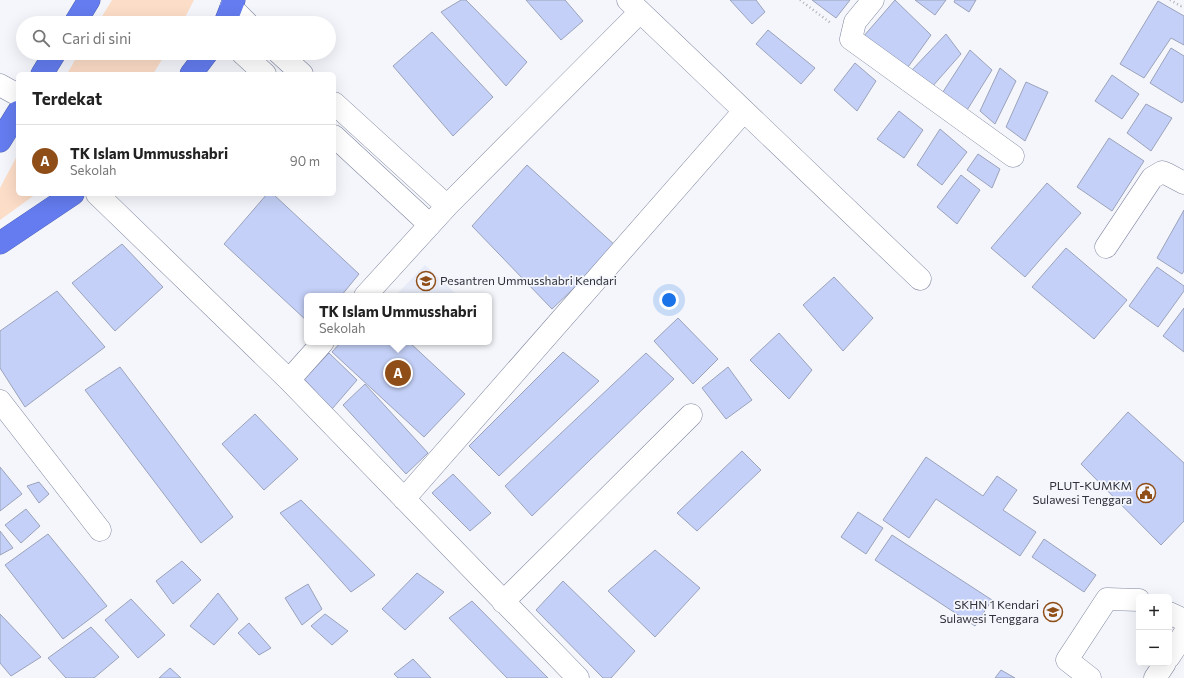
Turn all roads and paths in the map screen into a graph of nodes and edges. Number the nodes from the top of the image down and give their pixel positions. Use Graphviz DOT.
graph roads {
  1 [pos="89,0"];
  2 [pos="800,0"];
  3 [pos="873,0"];
  4 [pos="1170,0"];
  5 [pos="1184,5"];
  6 [pos="634,6"];
  7 [pos="79,16"];
  8 [pos="851,39"];
  9 [pos="51,60"];
  10 [pos="202,60"];
  11 [pos="250,60"];
  12 [pos="287,60"];
  13 [pos="43,72"];
  14 [pos="193,72"];
  15 [pos="264,72"];
  16 [pos="300,72"];
  17 [pos="0,85"];
  18 [pos="16,95"];
  19 [pos="336,105"];
  20 [pos="744,111"];
  21 [pos="16,115"];
  22 [pos="2,135"];
  23 [pos="336,138"];
  24 [pos="1013,156"];
  25 [pos="1184,183"];
  26 [pos="70,196"];
  27 [pos="99,196"];
  28 [pos="447,206"];
  29 [pos="430,224"];
  30 [pos="0,243"];
  31 [pos="1106,247"];
  32 [pos="920,280"];
  33 [pos="368,293"];
  34 [pos="320,345"];
  35 [pos="288,380"];
  36 [pos="0,401"];
  37 [pos="691,414"];
  38 [pos="404,499"];
  39 [pos="100,530"];
  40 [pos="1136,600"];
  41 [pos="503,602"];
  42 [pos="1172,614"];
  43 [pos="1184,620"];
  44 [pos="1184,634"];
  45 [pos="1172,652"];
  46 [pos="1163,666"];
  47 [pos="578,678"];
  48 [pos="1090,678"];
  49 [pos="1155,678"];
  1 -- 7 [label="highway"];
  2 -- 8 [label="path"];
  3 -- 8 [label="street"];
  4 -- 5 [label="path"];
  6 -- 20 [label="street"];
  6 -- 28 [label="street"];
  8 -- 24 [label="street"];
  9 -- 13 [label="highway"];
  10 -- 14 [label="highway"];
  11 -- 15 [label="street"];
  12 -- 16 [label="street"];
  17 -- 18 [label="street"];
  19 -- 28 [label="street"];
  20 -- 32 [label="street"];
  20 -- 38 [label="street"];
  21 -- 22 [label="highway"];
  23 -- 29 [label="street"];
  25 -- 31 [label="street"];
  26 -- 30 [label="highway"];
  27 -- 35 [label="street"];
  28 -- 29 [label="street"];
  29 -- 33 [label="street"];
  34 -- 35 [label="street"];
  35 -- 38 [label="street"];
  36 -- 39 [label="street"];
  37 -- 41 [label="street"];
  38 -- 41 [label="street"];
  40 -- 48 [label="street"];
  41 -- 47 [label="street"];
  42 -- 43 [label="street"];
  44 -- 45 [label="street"];
  46 -- 49 [label="street"];
}
